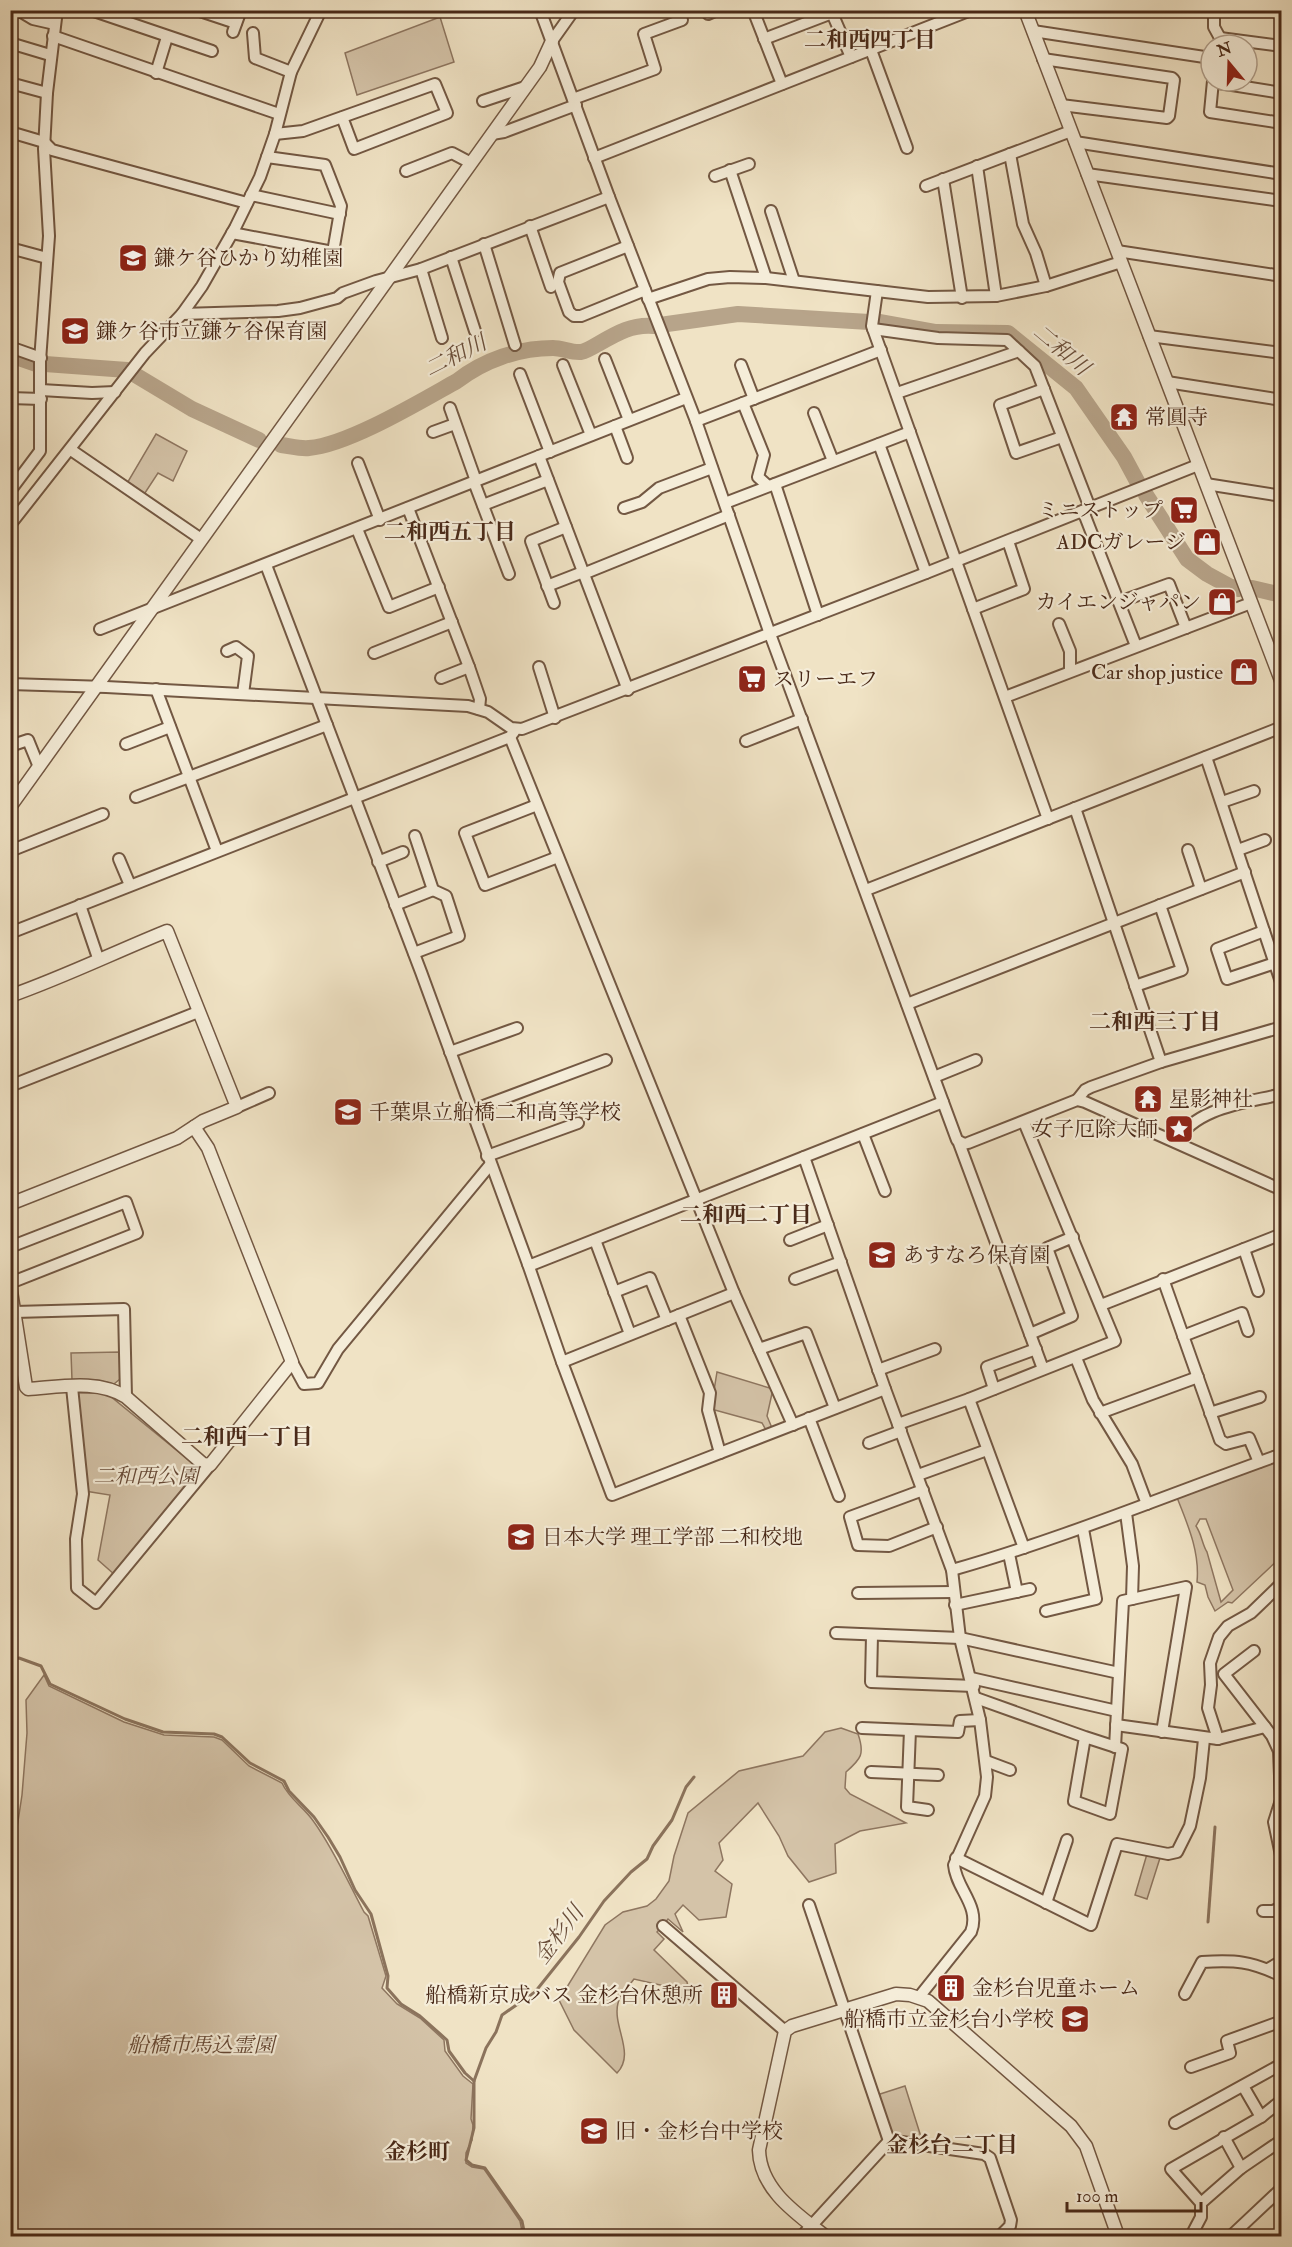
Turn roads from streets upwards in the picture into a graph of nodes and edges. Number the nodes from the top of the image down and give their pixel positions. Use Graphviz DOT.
graph roads {
  1 [pos="18,10"];
  2 [pos="57,10"];
  3 [pos="91,10"];
  4 [pos="196,10"];
  5 [pos="241,10"];
  6 [pos="321,10"];
  7 [pos="540,10"];
  8 [pos="574,10"];
  9 [pos="753,10"];
  10 [pos="971,10"];
  11 [pos="1025,10"];
  12 [pos="1214,10"];
  13 [pos="682,20"];
  14 [pos="55,24"];
  15 [pos="1033,31"];
  16 [pos="253,33"];
  17 [pos="1216,33"];
  18 [pos="53,36"];
  19 [pos="167,37"];
  20 [pos="764,39"];
  21 [pos="552,42"];
  22 [pos="10,43"];
  23 [pos="1259,45"];
  24 [pos="1281,46"];
  25 [pos="871,50"];
  26 [pos="212,51"];
  27 [pos="50,55"];
  28 [pos="1199,56"];
  29 [pos="851,57"];
  30 [pos="1043,59"];
  31 [pos="291,72"];
  32 [pos="156,73"];
  33 [pos="10,83"];
  34 [pos="782,84"];
  35 [pos="525,87"];
  36 [pos="1259,89"];
  37 [pos="46,93"];
  38 [pos="1212,93"];
  39 [pos="1281,93"];
  40 [pos="483,101"];
  41 [pos="574,102"];
  42 [pos="1061,105"];
  43 [pos="279,114"];
  44 [pos="342,117"];
  45 [pos="1281,123"];
  46 [pos="10,132"];
  47 [pos="275,134"];
  48 [pos="492,134"];
  49 [pos="1073,136"];
  50 [pos="44,142"];
  51 [pos="907,148"];
  52 [pos="1010,154"];
  53 [pos="267,157"];
  54 [pos="594,158"];
  55 [pos="471,163"];
  56 [pos="750,164"];
  57 [pos="977,166"];
  58 [pos="406,171"];
  59 [pos="730,171"];
  60 [pos="1088,174"];
  61 [pos="1281,174"];
  62 [pos="715,176"];
  63 [pos="943,179"];
  64 [pos="926,186"];
  65 [pos="609,197"];
  66 [pos="249,199"];
  67 [pos="1281,201"];
  68 [pos="771,211"];
  69 [pos="340,214"];
  70 [pos="530,226"];
  71 [pos="232,233"];
  72 [pos="484,244"];
  73 [pos="628,246"];
  74 [pos="10,248"];
  75 [pos="451,257"];
  76 [pos="1119,257"];
  77 [pos="47,258"];
  78 [pos="421,269"];
  79 [pos="1281,276"];
  80 [pos="389,277"];
  81 [pos="766,278"];
  82 [pos="794,281"];
  83 [pos="1046,285"];
  84 [pos="551,287"];
  85 [pos="877,291"];
  86 [pos="646,295"];
  87 [pos="996,296"];
  88 [pos="962,298"];
  89 [pos="182,314"];
  90 [pos="873,324"];
  91 [pos="475,331"];
  92 [pos="1149,336"];
  93 [pos="442,338"];
  94 [pos="515,345"];
  95 [pos="10,347"];
  96 [pos="881,350"];
  97 [pos="1019,351"];
  98 [pos="1281,354"];
  99 [pos="605,359"];
  100 [pos="40,362"];
  101 [pos="563,365"];
  102 [pos="741,365"];
  103 [pos="520,374"];
  104 [pos="1167,382"];
  105 [pos="1044,390"];
  106 [pos="116,392"];
  107 [pos="897,393"];
  108 [pos="41,394"];
  109 [pos="10,398"];
  110 [pos="686,398"];
  111 [pos="1281,400"];
  112 [pos="748,401"];
  113 [pos="450,408"];
  114 [pos="814,412"];
  115 [pos="629,420"];
  116 [pos="696,421"];
  117 [pos="455,424"];
  118 [pos="615,426"];
  119 [pos="433,432"];
  120 [pos="910,432"];
  121 [pos="591,435"];
  122 [pos="1062,437"];
  123 [pos="879,444"];
  124 [pos="71,450"];
  125 [pos="544,454"];
  126 [pos="627,458"];
  127 [pos="833,461"];
  128 [pos="358,462"];
  129 [pos="1198,465"];
  130 [pos="712,468"];
  131 [pos="548,480"];
  132 [pos="475,482"];
  133 [pos="1206,484"];
  134 [pos="771,485"];
  135 [pos="10,491"];
  136 [pos="1281,496"];
  137 [pos="725,503"];
  138 [pos="483,505"];
  139 [pos="408,508"];
  140 [pos="624,508"];
  141 [pos="1087,510"];
  142 [pos="729,515"];
  143 [pos="380,520"];
  144 [pos="10,525"];
  145 [pos="566,527"];
  146 [pos="357,529"];
  147 [pos="201,539"];
  148 [pos="1008,541"];
  149 [pos="956,561"];
  150 [pos="266,565"];
  151 [pos="583,573"];
  152 [pos="926,573"];
  153 [pos="509,574"];
  154 [pos="547,586"];
  155 [pos="439,587"];
  156 [pos="1119,602"];
  157 [pos="554,603"];
  158 [pos="1251,603"];
  159 [pos="973,609"];
  160 [pos="149,611"];
  161 [pos="818,615"];
  162 [pos="452,622"];
  163 [pos="1059,624"];
  164 [pos="1186,628"];
  165 [pos="100,629"];
  166 [pos="770,634"];
  167 [pos="1136,646"];
  168 [pos="227,651"];
  169 [pos="374,653"];
  170 [pos="469,667"];
  171 [pos="539,667"];
  172 [pos="1070,671"];
  173 [pos="441,678"];
  174 [pos="1281,683"];
  175 [pos="10,684"];
  176 [pos="95,687"];
  177 [pos="156,689"];
  178 [pos="628,690"];
  179 [pos="243,694"];
  180 [pos="1005,697"];
  181 [pos="317,698"];
  182 [pos="479,709"];
  183 [pos="555,718"];
  184 [pos="802,719"];
  185 [pos="327,725"];
  186 [pos="170,727"];
  187 [pos="1281,727"];
  188 [pos="513,733"];
  189 [pos="747,741"];
  190 [pos="126,744"];
  191 [pos="10,746"];
  192 [pos="1206,757"];
  193 [pos="39,767"];
  194 [pos="189,777"];
  195 [pos="1254,791"];
  196 [pos="136,797"];
  197 [pos="354,798"];
  198 [pos="12,802"];
  199 [pos="1221,802"];
  200 [pos="537,805"];
  201 [pos="1075,808"];
  202 [pos="103,814"];
  203 [pos="1048,819"];
  204 [pos="414,836"];
  205 [pos="1265,840"];
  206 [pos="1188,850"];
  207 [pos="1238,850"];
  208 [pos="10,851"];
  209 [pos="217,851"];
  210 [pos="403,852"];
  211 [pos="558,857"];
  212 [pos="119,859"];
  213 [pos="378,862"];
  214 [pos="1245,872"];
  215 [pos="130,885"];
  216 [pos="1201,889"];
  217 [pos="433,890"];
  218 [pos="866,890"];
  219 [pos="80,905"];
  220 [pos="395,905"];
  221 [pos="1160,905"];
  222 [pos="1113,923"];
  223 [pos="1264,931"];
  224 [pos="10,933"];
  225 [pos="414,953"];
  226 [pos="98,958"];
  227 [pos="1275,963"];
  228 [pos="1281,985"];
  229 [pos="1135,987"];
  230 [pos="10,996"];
  231 [pos="907,1004"];
  232 [pos="198,1012"];
  233 [pos="1281,1027"];
  234 [pos="517,1029"];
  235 [pos="450,1052"];
  236 [pos="606,1060"];
  237 [pos="976,1060"];
  238 [pos="1161,1062"];
  239 [pos="934,1077"];
  240 [pos="10,1086"];
  241 [pos="269,1093"];
  242 [pos="1281,1094"];
  243 [pos="1077,1100"];
  244 [pos="943,1102"];
  245 [pos="237,1107"];
  246 [pos="471,1111"];
  247 [pos="1024,1122"];
  248 [pos="578,1124"];
  249 [pos="194,1127"];
  250 [pos="863,1134"];
  251 [pos="1176,1142"];
  252 [pos="960,1143"];
  253 [pos="804,1157"];
  254 [pos="489,1161"];
  255 [pos="1281,1190"];
  256 [pos="885,1191"];
  257 [pos="698,1199"];
  258 [pos="10,1204"];
  259 [pos="828,1225"];
  260 [pos="1281,1234"];
  261 [pos="1073,1237"];
  262 [pos="595,1240"];
  263 [pos="790,1240"];
  264 [pos="10,1247"];
  265 [pos="1244,1249"];
  266 [pos="841,1262"];
  267 [pos="528,1264"];
  268 [pos="795,1279"];
  269 [pos="1164,1279"];
  270 [pos="10,1284"];
  271 [pos="1258,1291"];
  272 [pos="614,1292"];
  273 [pos="735,1293"];
  274 [pos="1101,1305"];
  275 [pos="15,1312"];
  276 [pos="679,1315"];
  277 [pos="667,1320"];
  278 [pos="1248,1331"];
  279 [pos="630,1334"];
  280 [pos="1030,1334"];
  281 [pos="1183,1336"];
  282 [pos="15,1348"];
  283 [pos="759,1349"];
  284 [pos="935,1349"];
  285 [pos="1036,1349"];
  286 [pos="1077,1358"];
  287 [pos="292,1362"];
  288 [pos="562,1362"];
  289 [pos="1044,1369"];
  290 [pos="878,1370"];
  291 [pos="1198,1377"];
  292 [pos="72,1387"];
  293 [pos="885,1389"];
  294 [pos="994,1389"];
  295 [pos="126,1397"];
  296 [pos="1260,1397"];
  297 [pos="969,1399"];
  298 [pos="835,1408"];
  299 [pos="1101,1413"];
  300 [pos="1210,1413"];
  301 [pos="809,1418"];
  302 [pos="793,1425"];
  303 [pos="899,1427"];
  304 [pos="869,1443"];
  305 [pos="987,1450"];
  306 [pos="720,1453"];
  307 [pos="1281,1454"];
  308 [pos="1259,1462"];
  309 [pos="210,1465"];
  310 [pos="918,1475"];
  311 [pos="923,1490"];
  312 [pos="839,1496"];
  313 [pos="1147,1504"];
  314 [pos="1125,1513"];
  315 [pos="937,1527"];
  316 [pos="1083,1529"];
  317 [pos="1024,1548"];
  318 [pos="1009,1554"];
  319 [pos="952,1570"];
  320 [pos="1281,1583"];
  321 [pos="1030,1589"];
  322 [pos="954,1592"];
  323 [pos="1017,1592"];
  324 [pos="858,1593"];
  325 [pos="1132,1599"];
  326 [pos="956,1605"];
  327 [pos="1046,1611"];
  328 [pos="836,1633"];
  329 [pos="872,1635"];
  330 [pos="960,1638"];
  331 [pos="1254,1651"];
  332 [pos="1119,1673"];
  333 [pos="972,1682"];
  334 [pos="976,1698"];
  335 [pos="1117,1711"];
  336 [pos="980,1720"];
  337 [pos="1116,1725"];
  338 [pos="1265,1727"];
  339 [pos="862,1728"];
  340 [pos="910,1730"];
  341 [pos="1162,1732"];
  342 [pos="1085,1737"];
  343 [pos="1204,1739"];
  344 [pos="1218,1740"];
  345 [pos="1115,1747"];
  346 [pos="986,1761"];
  347 [pos="1010,1770"];
  348 [pos="871,1772"];
  349 [pos="909,1774"];
  350 [pos="938,1775"];
  351 [pos="1281,1800"];
  352 [pos="928,1809"];
  353 [pos="1066,1839"];
  354 [pos="956,1858"];
  355 [pos="1281,1860"];
  356 [pos="1046,1903"];
  357 [pos="809,1905"];
  358 [pos="1281,1907"];
  359 [pos="1263,1911"];
  360 [pos="663,1926"];
  361 [pos="1281,1961"];
  362 [pos="1268,1969"];
  363 [pos="1281,1976"];
  364 [pos="1185,1994"];
  365 [pos="919,1997"];
  366 [pos="845,2009"];
  367 [pos="1281,2021"];
  368 [pos="785,2031"];
  369 [pos="1281,2064"];
  370 [pos="1191,2067"];
  371 [pos="1243,2086"];
  372 [pos="1281,2100"];
  373 [pos="1262,2117"];
  374 [pos="1175,2123"];
  375 [pos="1224,2138"];
  376 [pos="1281,2140"];
  377 [pos="889,2141"];
  378 [pos="1241,2168"];
  379 [pos="1281,2188"];
  380 [pos="1201,2203"];
  381 [pos="812,2226"];
  382 [pos="802,2236"];
  383 [pos="825,2236"];
  384 [pos="1000,2236"];
  385 [pos="1118,2236"];
  386 [pos="1191,2236"];
  387 [pos="1231,2236"];
  1 -- 14 [label="street"];
  2 -- 14 [label="street"];
  3 -- 19 [label="street"];
  4 -- 5 [label="street"];
  6 -- 31 [label="street"];
  7 -- 21 [label="street"];
  8 -- 21 [label="street"];
  9 -- 20 [label="street"];
  10 -- 25 [label="street"];
  11 -- 15 [label="street"];
  12 -- 17 [label="street"];
  13 -- 41 [label="street"];
  14 -- 18 [label="street"];
  15 -- 28 [label="street"];
  15 -- 30 [label="street"];
  16 -- 31 [label="street"];
  18 -- 27 [label="street"];
  18 -- 32 [label="street"];
  19 -- 26 [label="street"];
  19 -- 32 [label="street"];
  20 -- 29 [label="street"];
  20 -- 34 [label="street"];
  21 -- 35 [label="street"];
  21 -- 41 [label="street"];
  22 -- 27 [label="street"];
  23 -- 24 [label="street"];
  25 -- 29 [label="street"];
  25 -- 51 [label="street"];
  27 -- 37 [label="street"];
  29 -- 34 [label="street"];
  30 -- 42 [label="street"];
  30 -- 42 [label="street"];
  31 -- 43 [label="street"];
  32 -- 43 [label="street"];
  33 -- 37 [label="street"];
  34 -- 54 [label="street"];
  35 -- 40 [label="street"];
  35 -- 48 [label="street"];
  36 -- 39 [label="street"];
  37 -- 50 [label="street"];
  38 -- 45 [label="street"];
  41 -- 48 [label="street"];
  41 -- 54 [label="street"];
  42 -- 49 [label="street"];
  43 -- 47 [label="street"];
  44 -- 44 [label="street"];
  44 -- 47 [label="street"];
  46 -- 50 [label="street"];
  47 -- 53 [label="street"];
  48 -- 55 [label="street"];
  49 -- 52 [label="street"];
  49 -- 60 [label="street"];
  49 -- 61 [label="street"];
  50 -- 66 [label="street"];
  50 -- 77 [label="street"];
  52 -- 57 [label="street"];
  52 -- 83 [label="street"];
  53 -- 66 [label="street"];
  53 -- 69 [label="street"];
  54 -- 65 [label="street"];
  55 -- 58 [label="street"];
  55 -- 80 [label="street"];
  56 -- 59 [label="street"];
  57 -- 63 [label="street"];
  57 -- 87 [label="street"];
  59 -- 62 [label="street"];
  59 -- 81 [label="street"];
  60 -- 67 [label="street"];
  60 -- 76 [label="street"];
  63 -- 64 [label="street"];
  63 -- 88 [label="street"];
  65 -- 70 [label="street"];
  65 -- 73 [label="street"];
  66 -- 69 [label="street"];
  66 -- 71 [label="street"];
  68 -- 82 [label="street"];
  69 -- 71 [label="street"];
  70 -- 72 [label="street"];
  70 -- 84 [label="street"];
  71 -- 89 [label="street"];
  72 -- 75 [label="street"];
  72 -- 94 [label="street"];
  73 -- 86 [label="street"];
  73 -- 86 [label="street"];
  74 -- 77 [label="street"];
  75 -- 78 [label="street"];
  75 -- 91 [label="street"];
  76 -- 79 [label="street"];
  76 -- 83 [label="street"];
  76 -- 92 [label="street"];
  77 -- 100 [label="street"];
  78 -- 80 [label="street"];
  78 -- 93 [label="street"];
  80 -- 89 [label="street"];
  80 -- 147 [label="street"];
  81 -- 82 [label="street"];
  81 -- 86 [label="street"];
  82 -- 85 [label="street"];
  83 -- 87 [label="street"];
  85 -- 88 [label="street"];
  85 -- 90 [label="street"];
  86 -- 110 [label="street"];
  87 -- 88 [label="street"];
  89 -- 106 [label="street"];
  90 -- 96 [label="street"];
  90 -- 97 [label="street"];
  92 -- 98 [label="street"];
  92 -- 104 [label="street"];
  95 -- 100 [label="street"];
  96 -- 107 [label="street"];
  96 -- 112 [label="street"];
  97 -- 105 [label="street"];
  97 -- 107 [label="street"];
  99 -- 115 [label="street"];
  100 -- 108 [label="street"];
  101 -- 121 [label="street"];
  102 -- 112 [label="street"];
  103 -- 125 [label="street"];
  104 -- 111 [label="street"];
  104 -- 129 [label="street"];
  105 -- 122 [label="street"];
  105 -- 122 [label="street"];
  106 -- 108 [label="street"];
  106 -- 124 [label="street"];
  107 -- 120 [label="street"];
  108 -- 109 [label="street"];
  108 -- 135 [label="street"];
  110 -- 115 [label="street"];
  110 -- 116 [label="street"];
  112 -- 116 [label="street"];
  112 -- 134 [label="street"];
  113 -- 117 [label="street"];
  114 -- 127 [label="street"];
  115 -- 118 [label="street"];
  116 -- 130 [label="street"];
  117 -- 119 [label="street"];
  117 -- 132 [label="street"];
  118 -- 121 [label="street"];
  118 -- 126 [label="street"];
  120 -- 123 [label="street"];
  120 -- 149 [label="street"];
  121 -- 125 [label="street"];
  122 -- 141 [label="street"];
  123 -- 127 [label="street"];
  123 -- 152 [label="street"];
  124 -- 144 [label="street"];
  124 -- 147 [label="street"];
  125 -- 131 [label="street"];
  125 -- 132 [label="street"];
  127 -- 134 [label="street"];
  128 -- 143 [label="street"];
  129 -- 133 [label="street"];
  129 -- 141 [label="street"];
  130 -- 137 [label="street"];
  130 -- 140 [label="street"];
  131 -- 138 [label="street"];
  131 -- 145 [label="street"];
  132 -- 138 [label="street"];
  132 -- 139 [label="street"];
  133 -- 136 [label="street"];
  133 -- 158 [label="street"];
  134 -- 137 [label="street"];
  134 -- 161 [label="street"];
  137 -- 142 [label="street"];
  138 -- 153 [label="street"];
  139 -- 143 [label="street"];
  139 -- 155 [label="street"];
  141 -- 148 [label="street"];
  141 -- 156 [label="street"];
  142 -- 151 [label="street"];
  142 -- 166 [label="street"];
  143 -- 146 [label="street"];
  145 -- 151 [label="street"];
  145 -- 154 [label="street"];
  146 -- 150 [label="street"];
  146 -- 155 [label="street"];
  147 -- 160 [label="street"];
  148 -- 149 [label="street"];
  148 -- 159 [label="street"];
  149 -- 152 [label="street"];
  149 -- 159 [label="street"];
  150 -- 160 [label="street"];
  150 -- 181 [label="street"];
  151 -- 154 [label="street"];
  151 -- 178 [label="street"];
  152 -- 161 [label="street"];
  154 -- 157 [label="street"];
  155 -- 162 [label="street"];
  156 -- 164 [label="street"];
  156 -- 167 [label="street"];
  158 -- 164 [label="street"];
  158 -- 174 [label="street"];
  159 -- 180 [label="street"];
  160 -- 165 [label="street"];
  160 -- 176 [label="street"];
  161 -- 166 [label="street"];
  162 -- 169 [label="street"];
  162 -- 170 [label="street"];
  163 -- 172 [label="street"];
  164 -- 167 [label="street"];
  166 -- 178 [label="street"];
  166 -- 184 [label="street"];
  167 -- 172 [label="street"];
  168 -- 179 [label="street"];
  170 -- 173 [label="street"];
  170 -- 182 [label="street"];
  171 -- 183 [label="street"];
  172 -- 180 [label="street"];
  175 -- 176 [label="street"];
  176 -- 177 [label="street"];
  176 -- 193 [label="street"];
  177 -- 179 [label="street"];
  177 -- 186 [label="street"];
  178 -- 183 [label="street"];
  179 -- 181 [label="street"];
  180 -- 203 [label="street"];
  181 -- 182 [label="street"];
  181 -- 185 [label="street"];
  182 -- 188 [label="street"];
  183 -- 188 [label="street"];
  184 -- 189 [label="street"];
  184 -- 218 [label="street"];
  185 -- 194 [label="street"];
  185 -- 197 [label="street"];
  186 -- 190 [label="street"];
  186 -- 194 [label="street"];
  187 -- 192 [label="street"];
  188 -- 197 [label="street"];
  188 -- 200 [label="street"];
  191 -- 193 [label="street"];
  192 -- 199 [label="street"];
  192 -- 201 [label="street"];
  193 -- 198 [label="street"];
  194 -- 196 [label="street"];
  194 -- 209 [label="street"];
  195 -- 199 [label="street"];
  197 -- 209 [label="street"];
  197 -- 213 [label="street"];
  199 -- 207 [label="street"];
  200 -- 211 [label="street"];
  200 -- 211 [label="street"];
  201 -- 203 [label="street"];
  201 -- 222 [label="street"];
  202 -- 208 [label="street"];
  203 -- 218 [label="street"];
  204 -- 217 [label="street"];
  205 -- 207 [label="street"];
  206 -- 216 [label="street"];
  207 -- 214 [label="street"];
  209 -- 215 [label="street"];
  210 -- 213 [label="street"];
  211 -- 257 [label="street"];
  212 -- 215 [label="street"];
  213 -- 220 [label="street"];
  214 -- 216 [label="street"];
  214 -- 223 [label="street"];
  215 -- 219 [label="street"];
  216 -- 221 [label="street"];
  217 -- 220 [label="street"];
  217 -- 225 [label="street"];
  218 -- 231 [label="street"];
  219 -- 224 [label="street"];
  219 -- 226 [label="street"];
  220 -- 225 [label="street"];
  221 -- 222 [label="street"];
  221 -- 229 [label="street"];
  222 -- 229 [label="street"];
  222 -- 231 [label="street"];
  223 -- 227 [label="street"];
  223 -- 227 [label="street"];
  225 -- 235 [label="street"];
  226 -- 230 [label="street"];
  226 -- 232 [label="street"];
  227 -- 228 [label="street"];
  229 -- 238 [label="street"];
  231 -- 239 [label="street"];
  232 -- 240 [label="street"];
  232 -- 245 [label="street"];
  233 -- 238 [label="street"];
  234 -- 235 [label="street"];
  235 -- 246 [label="street"];
  236 -- 246 [label="street"];
  237 -- 239 [label="street"];
  238 -- 243 [label="street"];
  239 -- 244 [label="street"];
  241 -- 245 [label="street"];
  242 -- 251 [label="street"];
  243 -- 247 [label="street"];
  243 -- 251 [label="street"];
  244 -- 250 [label="street"];
  244 -- 252 [label="street"];
  245 -- 249 [label="street"];
  246 -- 254 [label="street"];
  247 -- 252 [label="street"];
  247 -- 261 [label="street"];
  248 -- 254 [label="street"];
  249 -- 258 [label="street"];
  249 -- 287 [label="street"];
  250 -- 253 [label="street"];
  250 -- 256 [label="street"];
  251 -- 255 [label="street"];
  252 -- 280 [label="street"];
  253 -- 257 [label="street"];
  253 -- 259 [label="street"];
  254 -- 267 [label="street"];
  254 -- 287 [label="street"];
  257 -- 262 [label="street"];
  257 -- 273 [label="street"];
  259 -- 263 [label="street"];
  259 -- 266 [label="street"];
  260 -- 265 [label="street"];
  261 -- 274 [label="street"];
  261 -- 280 [label="street"];
  262 -- 267 [label="street"];
  262 -- 272 [label="street"];
  264 -- 270 [label="street"];
  265 -- 269 [label="street"];
  265 -- 271 [label="street"];
  266 -- 268 [label="street"];
  266 -- 290 [label="street"];
  267 -- 288 [label="street"];
  269 -- 274 [label="street"];
  269 -- 281 [label="street"];
  270 -- 275 [label="street"];
  272 -- 277 [label="street"];
  272 -- 279 [label="street"];
  273 -- 276 [label="street"];
  273 -- 283 [label="street"];
  274 -- 286 [label="street"];
  275 -- 282 [label="street"];
  275 -- 295 [label="street"];
  276 -- 277 [label="street"];
  276 -- 306 [label="street"];
  277 -- 279 [label="street"];
  278 -- 281 [label="street"];
  279 -- 288 [label="street"];
  280 -- 285 [label="street"];
  281 -- 291 [label="street"];
  282 -- 292 [label="street"];
  283 -- 298 [label="street"];
  283 -- 302 [label="street"];
  284 -- 290 [label="street"];
  285 -- 289 [label="street"];
  285 -- 294 [label="street"];
  286 -- 289 [label="street"];
  286 -- 299 [label="street"];
  287 -- 309 [label="street"];
  288 -- 306 [label="street"];
  289 -- 294 [label="street"];
  290 -- 293 [label="street"];
  291 -- 299 [label="street"];
  291 -- 300 [label="street"];
  292 -- 295 [label="street"];
  292 -- 309 [label="street"];
  293 -- 298 [label="street"];
  293 -- 303 [label="street"];
  294 -- 297 [label="street"];
  295 -- 309 [label="street"];
  296 -- 300 [label="street"];
  297 -- 303 [label="street"];
  297 -- 305 [label="street"];
  298 -- 301 [label="street"];
  299 -- 313 [label="street"];
  300 -- 308 [label="street"];
  301 -- 302 [label="street"];
  301 -- 312 [label="street"];
  302 -- 306 [label="street"];
  303 -- 304 [label="street"];
  303 -- 310 [label="street"];
  305 -- 310 [label="street"];
  305 -- 317 [label="street"];
  307 -- 308 [label="street"];
  308 -- 313 [label="street"];
  310 -- 311 [label="street"];
  311 -- 315 [label="street"];
  311 -- 315 [label="street"];
  313 -- 314 [label="street"];
  314 -- 316 [label="street"];
  314 -- 325 [label="street"];
  315 -- 319 [label="street"];
  316 -- 317 [label="street"];
  316 -- 327 [label="street"];
  317 -- 318 [label="street"];
  318 -- 319 [label="street"];
  318 -- 323 [label="street"];
  319 -- 322 [label="street"];
  320 -- 344 [label="street"];
  321 -- 323 [label="street"];
  322 -- 324 [label="street"];
  322 -- 326 [label="street"];
  323 -- 326 [label="street"];
  325 -- 332 [label="street"];
  325 -- 341 [label="street"];
  326 -- 330 [label="street"];
  328 -- 329 [label="street"];
  329 -- 330 [label="street"];
  329 -- 333 [label="street"];
  330 -- 332 [label="street"];
  330 -- 333 [label="street"];
  331 -- 338 [label="street"];
  332 -- 335 [label="street"];
  333 -- 334 [label="street"];
  333 -- 335 [label="street"];
  334 -- 336 [label="street"];
  334 -- 342 [label="street"];
  335 -- 337 [label="street"];
  336 -- 340 [label="street"];
  336 -- 346 [label="street"];
  337 -- 341 [label="street"];
  337 -- 345 [label="street"];
  338 -- 344 [label="street"];
  338 -- 351 [label="street"];
  339 -- 340 [label="street"];
  340 -- 349 [label="street"];
  341 -- 343 [label="street"];
  342 -- 345 [label="street"];
  342 -- 345 [label="street"];
  343 -- 344 [label="street"];
  343 -- 356 [label="street"];
  346 -- 347 [label="street"];
  346 -- 354 [label="street"];
  348 -- 349 [label="street"];
  349 -- 350 [label="street"];
  349 -- 352 [label="street"];
  351 -- 355 [label="street"];
  353 -- 356 [label="street"];
  354 -- 356 [label="street"];
  354 -- 365 [label="street"];
  357 -- 366 [label="street"];
  358 -- 359 [label="street"];
  360 -- 368 [label="street"];
  361 -- 362 [label="street"];
  362 -- 363 [label="street"];
  362 -- 364 [label="street"];
  365 -- 366 [label="street"];
  365 -- 385 [label="street"];
  366 -- 368 [label="street"];
  366 -- 377 [label="street"];
  367 -- 370 [label="street"];
  368 -- 381 [label="street"];
  369 -- 371 [label="street"];
  371 -- 373 [label="street"];
  371 -- 374 [label="street"];
  372 -- 373 [label="street"];
  373 -- 375 [label="street"];
  375 -- 378 [label="street"];
  375 -- 380 [label="street"];
  376 -- 378 [label="street"];
  377 -- 381 [label="street"];
  377 -- 384 [label="street"];
  378 -- 380 [label="street"];
  379 -- 387 [label="street"];
  380 -- 386 [label="street"];
  381 -- 382 [label="street"];
  381 -- 383 [label="street"];
}
